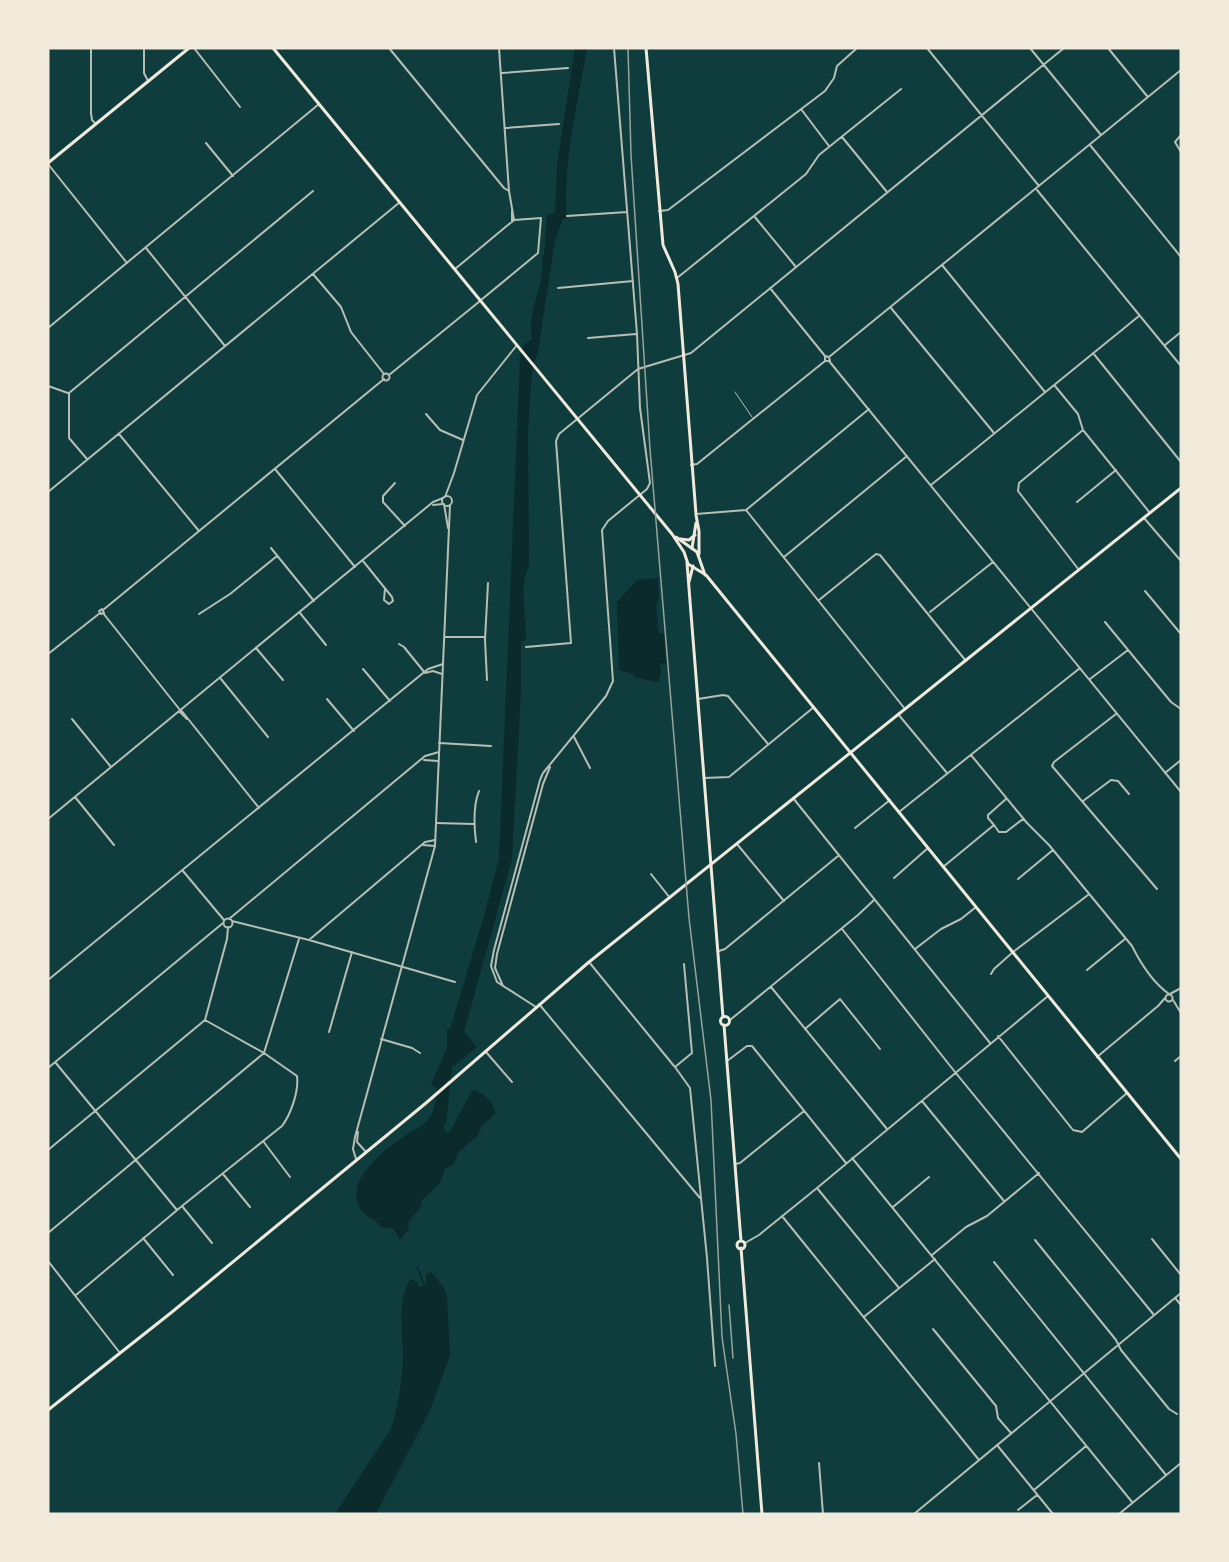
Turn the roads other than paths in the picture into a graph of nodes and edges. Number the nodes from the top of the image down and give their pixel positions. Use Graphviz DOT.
graph roads {
  1 [pos="91,48"];
  2 [pos="144,48"];
  3 [pos="189,48"];
  4 [pos="194,48"];
  5 [pos="273,48"];
  6 [pos="389,48"];
  7 [pos="499,48"];
  8 [pos="614,48"];
  9 [pos="646,48"];
  10 [pos="857,48"];
  11 [pos="927,48"];
  12 [pos="1030,48"];
  13 [pos="1064,48"];
  14 [pos="1108,48"];
  15 [pos="1044,64"];
  16 [pos="568,68"];
  17 [pos="1181,70"];
  18 [pos="501,73"];
  19 [pos="148,81"];
  20 [pos="901,89"];
  21 [pos="1148,96"];
  22 [pos="319,104"];
  23 [pos="240,107"];
  24 [pos="801,109"];
  25 [pos="982,115"];
  26 [pos="96,124"];
  27 [pos="559,124"];
  28 [pos="506,128"];
  29 [pos="1101,135"];
  30 [pos="1181,135"];
  31 [pos="842,137"];
  32 [pos="206,143"];
  33 [pos="1090,145"];
  34 [pos="830,146"];
  35 [pos="1181,152"];
  36 [pos="48,164"];
  37 [pos="233,176"];
  38 [pos="1039,186"];
  39 [pos="1036,189"];
  40 [pos="509,190"];
  41 [pos="313,191"];
  42 [pos="887,192"];
  43 [pos="400,202"];
  44 [pos="627,212"];
  45 [pos="659,212"];
  46 [pos="567,216"];
  47 [pos="754,216"];
  48 [pos="547,217"];
  49 [pos="541,218"];
  50 [pos="513,221"];
  51 [pos="146,248"];
  52 [pos="1181,256"];
  53 [pos="128,263"];
  54 [pos="942,265"];
  55 [pos="796,267"];
  56 [pos="455,269"];
  57 [pos="313,274"];
  58 [pos="677,278"];
  59 [pos="633,281"];
  60 [pos="558,288"];
  61 [pos="770,288"];
  62 [pos="186,297"];
  63 [pos="481,301"];
  64 [pos="891,308"];
  65 [pos="1139,316"];
  66 [pos="48,328"];
  67 [pos="1181,332"];
  68 [pos="637,334"];
  69 [pos="588,338"];
  70 [pos="517,345"];
  71 [pos="225,346"];
  72 [pos="1164,346"];
  73 [pos="1093,353"];
  74 [pos="683,356"];
  75 [pos="825,356"];
  76 [pos="829,357"];
  77 [pos="825,361"];
  78 [pos="829,361"];
  79 [pos="1181,366"];
  80 [pos="638,369"];
  81 [pos="384,374"];
  82 [pos="389,375"];
  83 [pos="384,379"];
  84 [pos="1054,385"];
  85 [pos="48,386"];
  86 [pos="735,392"];
  87 [pos="1045,392"];
  88 [pos="69,393"];
  89 [pos="869,409"];
  90 [pos="426,414"];
  91 [pos="753,418"];
  92 [pos="578,419"];
  93 [pos="1083,430"];
  94 [pos="994,433"];
  95 [pos="119,434"];
  96 [pos="463,440"];
  97 [pos="907,456"];
  98 [pos="87,459"];
  99 [pos="1181,462"];
  100 [pos="691,465"];
  101 [pos="275,469"];
  102 [pos="1117,470"];
  103 [pos="395,483"];
  104 [pos="451,483"];
  105 [pos="931,485"];
  106 [pos="1181,488"];
  107 [pos="48,492"];
  108 [pos="640,494"];
  109 [pos="444,497"];
  110 [pos="451,498"];
  111 [pos="1077,502"];
  112 [pos="444,504"];
  113 [pos="450,505"];
  114 [pos="430,506"];
  115 [pos="746,510"];
  116 [pos="1150,513"];
  117 [pos="696,514"];
  118 [pos="1144,518"];
  119 [pos="405,527"];
  120 [pos="199,531"];
  121 [pos="448,531"];
  122 [pos="672,534"];
  123 [pos="695,535"];
  124 [pos="678,539"];
  125 [pos="271,548"];
  126 [pos="692,548"];
  127 [pos="277,556"];
  128 [pos="699,557"];
  129 [pos="783,558"];
  130 [pos="363,561"];
  131 [pos="687,561"];
  132 [pos="1181,561"];
  133 [pos="993,562"];
  134 [pos="694,566"];
  135 [pos="356,567"];
  136 [pos="1078,570"];
  137 [pos="706,575"];
  138 [pos="488,583"];
  139 [pos="688,583"];
  140 [pos="385,588"];
  141 [pos="1145,591"];
  142 [pos="314,601"];
  143 [pos="818,601"];
  144 [pos="1031,608"];
  145 [pos="102,612"];
  146 [pos="300,613"];
  147 [pos="929,613"];
  148 [pos="199,614"];
  149 [pos="1105,622"];
  150 [pos="1181,634"];
  151 [pos="445,637"];
  152 [pos="485,638"];
  153 [pos="399,644"];
  154 [pos="326,645"];
  155 [pos="526,647"];
  156 [pos="256,648"];
  157 [pos="1128,650"];
  158 [pos="48,654"];
  159 [pos="966,661"];
  160 [pos="443,664"];
  161 [pos="1080,668"];
  162 [pos="363,669"];
  163 [pos="425,673"];
  164 [pos="442,675"];
  165 [pos="220,678"];
  166 [pos="283,680"];
  167 [pos="487,680"];
  168 [pos="1089,680"];
  169 [pos="327,699"];
  170 [pos="698,699"];
  171 [pos="390,701"];
  172 [pos="814,707"];
  173 [pos="905,709"];
  174 [pos="1181,709"];
  175 [pos="181,710"];
  176 [pos="898,714"];
  177 [pos="1117,714"];
  178 [pos="72,719"];
  179 [pos="354,731"];
  180 [pos="268,737"];
  181 [pos="574,737"];
  182 [pos="440,743"];
  183 [pos="768,744"];
  184 [pos="491,746"];
  185 [pos="439,752"];
  186 [pos="850,752"];
  187 [pos="971,755"];
  188 [pos="1181,760"];
  189 [pos="421,761"];
  190 [pos="439,761"];
  191 [pos="111,767"];
  192 [pos="590,768"];
  193 [pos="947,773"];
  194 [pos="1165,773"];
  195 [pos="704,778"];
  196 [pos="479,791"];
  197 [pos="1181,792"];
  198 [pos="1129,794"];
  199 [pos="75,797"];
  200 [pos="792,798"];
  201 [pos="1006,798"];
  202 [pos="890,800"];
  203 [pos="1083,801"];
  204 [pos="260,808"];
  205 [pos="899,812"];
  206 [pos="48,819"];
  207 [pos="1023,819"];
  208 [pos="436,823"];
  209 [pos="474,824"];
  210 [pos="994,825"];
  211 [pos="855,828"];
  212 [pos="436,840"];
  213 [pos="476,842"];
  214 [pos="737,844"];
  215 [pos="114,845"];
  216 [pos="421,846"];
  217 [pos="435,846"];
  218 [pos="928,848"];
  219 [pos="1053,849"];
  220 [pos="838,856"];
  221 [pos="711,865"];
  222 [pos="944,867"];
  223 [pos="183,871"];
  224 [pos="651,874"];
  225 [pos="894,878"];
  226 [pos="1018,879"];
  227 [pos="1157,889"];
  228 [pos="1089,894"];
  229 [pos="670,898"];
  230 [pos="874,900"];
  231 [pos="783,901"];
  232 [pos="976,907"];
  233 [pos="230,920"];
  234 [pos="224,921"];
  235 [pos="228,927"];
  236 [pos="842,929"];
  237 [pos="299,939"];
  238 [pos="1125,939"];
  239 [pos="309,940"];
  240 [pos="915,949"];
  241 [pos="718,951"];
  242 [pos="352,952"];
  243 [pos="1013,952"];
  244 [pos="589,962"];
  245 [pos="684,964"];
  246 [pos="402,967"];
  247 [pos="1087,970"];
  248 [pos="991,974"];
  249 [pos="48,980"];
  250 [pos="455,982"];
  251 [pos="771,987"];
  252 [pos="1160,988"];
  253 [pos="1180,989"];
  254 [pos="1169,994"];
  255 [pos="1048,996"];
  256 [pos="1165,997"];
  257 [pos="1172,998"];
  258 [pos="1168,1001"];
  259 [pos="538,1006"];
  260 [pos="1158,1006"];
  261 [pos="1180,1012"];
  262 [pos="723,1017"];
  263 [pos="205,1020"];
  264 [pos="729,1020"];
  265 [pos="724,1025"];
  266 [pos="805,1029"];
  267 [pos="329,1032"];
  268 [pos="998,1036"];
  269 [pos="381,1039"];
  270 [pos="990,1043"];
  271 [pos="880,1048"];
  272 [pos="486,1052"];
  273 [pos="264,1053"];
  274 [pos="420,1053"];
  275 [pos="1181,1056"];
  276 [pos="1097,1057"];
  277 [pos="1175,1061"];
  278 [pos="56,1062"];
  279 [pos="727,1062"];
  280 [pos="675,1067"];
  281 [pos="48,1068"];
  282 [pos="955,1072"];
  283 [pos="512,1082"];
  284 [pos="1127,1093"];
  285 [pos="922,1101"];
  286 [pos="804,1111"];
  287 [pos="96,1112"];
  288 [pos="358,1126"];
  289 [pos="887,1129"];
  290 [pos="263,1141"];
  291 [pos="48,1150"];
  292 [pos="366,1152"];
  293 [pos="852,1158"];
  294 [pos="356,1159"];
  295 [pos="1181,1159"];
  296 [pos="136,1160"];
  297 [pos="846,1163"];
  298 [pos="735,1164"];
  299 [pos="223,1173"];
  300 [pos="1039,1173"];
  301 [pos="290,1177"];
  302 [pos="929,1177"];
  303 [pos="817,1188"];
  304 [pos="701,1199"];
  305 [pos="1004,1202"];
  306 [pos="182,1206"];
  307 [pos="250,1207"];
  308 [pos="893,1207"];
  309 [pos="177,1210"];
  310 [pos="782,1216"];
  311 [pos="48,1233"];
  312 [pos="143,1238"];
  313 [pos="1152,1239"];
  314 [pos="1035,1240"];
  315 [pos="743,1242"];
  316 [pos="212,1243"];
  317 [pos="932,1255"];
  318 [pos="934,1259"];
  319 [pos="48,1261"];
  320 [pos="994,1262"];
  321 [pos="173,1275"];
  322 [pos="1181,1275"];
  323 [pos="899,1288"];
  324 [pos="1181,1293"];
  325 [pos="76,1295"];
  326 [pos="1175,1298"];
  327 [pos="1181,1305"];
  328 [pos="1154,1316"];
  329 [pos="865,1317"];
  330 [pos="933,1329"];
  331 [pos="1119,1345"];
  332 [pos="120,1353"];
  333 [pos="716,1366"];
  334 [pos="1084,1373"];
  335 [pos="1050,1401"];
  336 [pos="48,1410"];
  337 [pos="1176,1414"];
  338 [pos="1011,1434"];
  339 [pos="997,1445"];
  340 [pos="1086,1446"];
  341 [pos="979,1460"];
  342 [pos="819,1463"];
  343 [pos="1181,1463"];
  344 [pos="1167,1474"];
  345 [pos="1034,1490"];
  346 [pos="1037,1494"];
  347 [pos="1132,1502"];
  348 [pos="1018,1510"];
  349 [pos="762,1514"];
  350 [pos="823,1514"];
  351 [pos="914,1514"];
  352 [pos="1053,1514"];
  353 [pos="1119,1514"];
  1 -- 26 [label="street"];
  2 -- 19 [label="street"];
  3 -- 19 [label="main road"];
  4 -- 23 [label="street"];
  5 -- 22 [label="main road"];
  6 -- 40 [label="street"];
  7 -- 18 [label="street"];
  8 -- 44 [label="street"];
  9 -- 45 [label="main road"];
  10 -- 24 [label="street"];
  11 -- 25 [label="street"];
  12 -- 15 [label="street"];
  13 -- 15 [label="street"];
  14 -- 21 [label="street"];
  15 -- 25 [label="street"];
  15 -- 29 [label="street"];
  16 -- 18 [label="street"];
  17 -- 21 [label="street"];
  18 -- 28 [label="street"];
  19 -- 26 [label="main road"];
  20 -- 31 [label="street"];
  21 -- 29 [label="street"];
  22 -- 37 [label="street"];
  22 -- 43 [label="main road"];
  24 -- 34 [label="street"];
  24 -- 45 [label="street"];
  25 -- 38 [label="street"];
  25 -- 42 [label="street"];
  26 -- 36 [label="main road"];
  27 -- 28 [label="street"];
  28 -- 40 [label="street"];
  29 -- 33 [label="street"];
  30 -- 35 [label="street"];
  31 -- 34 [label="street"];
  31 -- 42 [label="street"];
  32 -- 37 [label="street"];
  33 -- 38 [label="street"];
  33 -- 52 [label="street"];
  34 -- 47 [label="street"];
  36 -- 53 [label="street"];
  37 -- 51 [label="street"];
  38 -- 39 [label="street"];
  39 -- 54 [label="street"];
  39 -- 65 [label="street"];
  40 -- 50 [label="street"];
  41 -- 62 [label="street"];
  42 -- 55 [label="street"];
  43 -- 56 [label="main road"];
  43 -- 57 [label="street"];
  44 -- 46 [label="street"];
  44 -- 59 [label="street"];
  45 -- 58 [label="main road"];
  47 -- 55 [label="street"];
  47 -- 58 [label="street"];
  48 -- 49 [label="street"];
  49 -- 50 [label="street"];
  49 -- 63 [label="street"];
  50 -- 56 [label="street"];
  51 -- 53 [label="street"];
  51 -- 62 [label="street"];
  53 -- 66 [label="street"];
  54 -- 64 [label="street"];
  54 -- 87 [label="street"];
  55 -- 61 [label="street"];
  56 -- 63 [label="main road"];
  57 -- 71 [label="street"];
  57 -- 81 [label="street"];
  58 -- 74 [label="main road"];
  59 -- 60 [label="street"];
  59 -- 68 [label="street"];
  61 -- 74 [label="street"];
  61 -- 75 [label="street"];
  62 -- 71 [label="street"];
  62 -- 88 [label="street"];
  63 -- 70 [label="main road"];
  63 -- 82 [label="street"];
  64 -- 76 [label="street"];
  64 -- 94 [label="street"];
  65 -- 72 [label="street"];
  65 -- 73 [label="street"];
  67 -- 72 [label="street"];
  68 -- 69 [label="street"];
  68 -- 80 [label="street"];
  70 -- 92 [label="main road"];
  70 -- 96 [label="street"];
  71 -- 95 [label="street"];
  72 -- 79 [label="street"];
  73 -- 84 [label="street"];
  73 -- 99 [label="street"];
  74 -- 80 [label="street"];
  74 -- 100 [label="main road"];
  75 -- 76 [label="street"];
  75 -- 77 [label="street"];
  76 -- 78 [label="street"];
  77 -- 78 [label="street"];
  77 -- 91 [label="street"];
  78 -- 89 [label="street"];
  80 -- 92 [label="street"];
  80 -- 108 [label="street"];
  81 -- 82 [label="street"];
  81 -- 83 [label="street"];
  82 -- 83 [label="street"];
  83 -- 101 [label="street"];
  84 -- 87 [label="street"];
  84 -- 93 [label="street"];
  85 -- 88 [label="street"];
  86 -- 91 [label="lane"];
  87 -- 94 [label="street"];
  88 -- 98 [label="street"];
  89 -- 97 [label="street"];
  89 -- 115 [label="street"];
  90 -- 96 [label="street"];
  91 -- 100 [label="street"];
  92 -- 108 [label="main road"];
  92 -- 155 [label="street"];
  93 -- 102 [label="street"];
  93 -- 136 [label="street"];
  94 -- 105 [label="street"];
  95 -- 98 [label="street"];
  95 -- 120 [label="street"];
  96 -- 104 [label="street"];
  97 -- 105 [label="street"];
  97 -- 129 [label="street"];
  98 -- 107 [label="street"];
  100 -- 117 [label="main road"];
  101 -- 120 [label="street"];
  101 -- 135 [label="street"];
  102 -- 111 [label="street"];
  102 -- 116 [label="street"];
  103 -- 119 [label="street"];
  104 -- 109 [label="street"];
  104 -- 110 [label="street"];
  105 -- 133 [label="street"];
  106 -- 116 [label="main road"];
  108 -- 122 [label="main road"];
  108 -- 181 [label="street"];
  109 -- 110 [label="street"];
  109 -- 112 [label="street"];
  109 -- 114 [label="street"];
  110 -- 113 [label="street"];
  112 -- 113 [label="street"];
  112 -- 114 [label="street"];
  112 -- 121 [label="street"];
  113 -- 121 [label="street"];
  114 -- 119 [label="street"];
  115 -- 117 [label="street"];
  115 -- 129 [label="street"];
  116 -- 118 [label="main road"];
  117 -- 123 [label="main road"];
  117 -- 128 [label="main road"];
  118 -- 132 [label="street"];
  118 -- 136 [label="main road"];
  119 -- 130 [label="street"];
  120 -- 145 [label="street"];
  121 -- 151 [label="street"];
  122 -- 124 [label="main road"];
  122 -- 131 [label="main road"];
  123 -- 124 [label="main road"];
  123 -- 126 [label="main road"];
  124 -- 126 [label="main road"];
  125 -- 127 [label="street"];
  126 -- 128 [label="main road"];
  126 -- 131 [label="main road"];
  127 -- 142 [label="street"];
  127 -- 148 [label="street"];
  128 -- 134 [label="main road"];
  128 -- 137 [label="main road"];
  129 -- 143 [label="street"];
  130 -- 135 [label="street"];
  130 -- 140 [label="street"];
  131 -- 134 [label="main road"];
  131 -- 139 [label="main road"];
  133 -- 144 [label="street"];
  133 -- 147 [label="street"];
  134 -- 137 [label="main road"];
  134 -- 139 [label="main road"];
  135 -- 142 [label="street"];
  136 -- 144 [label="main road"];
  137 -- 172 [label="main road"];
  138 -- 152 [label="street"];
  139 -- 170 [label="main road"];
  140 -- 140 [label="street"];
  141 -- 150 [label="street"];
  142 -- 146 [label="street"];
  143 -- 147 [label="street"];
  143 -- 173 [label="street"];
  144 -- 159 [label="main road"];
  144 -- 161 [label="street"];
  145 -- 158 [label="street"];
  145 -- 175 [label="street"];
  146 -- 154 [label="street"];
  146 -- 156 [label="street"];
  147 -- 159 [label="street"];
  149 -- 157 [label="street"];
  151 -- 152 [label="street"];
  151 -- 160 [label="street"];
  152 -- 167 [label="street"];
  153 -- 163 [label="street"];
  156 -- 165 [label="street"];
  156 -- 166 [label="street"];
  157 -- 168 [label="street"];
  157 -- 174 [label="street"];
  159 -- 173 [label="main road"];
  160 -- 163 [label="street"];
  160 -- 164 [label="street"];
  161 -- 168 [label="street"];
  161 -- 187 [label="street"];
  162 -- 171 [label="street"];
  163 -- 164 [label="street"];
  163 -- 171 [label="street"];
  164 -- 182 [label="street"];
  165 -- 175 [label="street"];
  165 -- 180 [label="street"];
  168 -- 177 [label="street"];
  169 -- 179 [label="street"];
  170 -- 183 [label="street"];
  170 -- 195 [label="main road"];
  171 -- 179 [label="street"];
  172 -- 183 [label="street"];
  172 -- 186 [label="main road"];
  173 -- 176 [label="main road"];
  175 -- 191 [label="street"];
  175 -- 204 [label="street"];
  176 -- 186 [label="main road"];
  176 -- 193 [label="street"];
  177 -- 194 [label="street"];
  177 -- 203 [label="street"];
  178 -- 191 [label="street"];
  179 -- 204 [label="street"];
  181 -- 192 [label="street"];
  181 -- 259 [label="street"];
  182 -- 184 [label="street"];
  182 -- 185 [label="street"];
  183 -- 195 [label="street"];
  185 -- 189 [label="street"];
  185 -- 190 [label="street"];
  186 -- 200 [label="main road"];
  186 -- 202 [label="main road"];
  187 -- 193 [label="street"];
  187 -- 201 [label="street"];
  188 -- 194 [label="street"];
  189 -- 190 [label="street"];
  189 -- 233 [label="street"];
  190 -- 208 [label="street"];
  191 -- 199 [label="street"];
  193 -- 205 [label="street"];
  194 -- 197 [label="street"];
  195 -- 221 [label="main road"];
  196 -- 209 [label="street"];
  198 -- 203 [label="street"];
  199 -- 206 [label="street"];
  199 -- 215 [label="street"];
  200 -- 214 [label="main road"];
  200 -- 220 [label="street"];
  201 -- 207 [label="street"];
  201 -- 210 [label="street"];
  202 -- 205 [label="main road"];
  202 -- 211 [label="street"];
  203 -- 227 [label="street"];
  204 -- 223 [label="street"];
  205 -- 218 [label="main road"];
  207 -- 210 [label="street"];
  207 -- 219 [label="street"];
  208 -- 209 [label="street"];
  208 -- 212 [label="street"];
  209 -- 213 [label="street"];
  210 -- 222 [label="street"];
  212 -- 216 [label="street"];
  212 -- 217 [label="street"];
  214 -- 221 [label="main road"];
  214 -- 231 [label="street"];
  216 -- 217 [label="street"];
  216 -- 239 [label="street"];
  217 -- 246 [label="street"];
  218 -- 222 [label="main road"];
  218 -- 225 [label="street"];
  219 -- 226 [label="street"];
  219 -- 228 [label="street"];
  220 -- 230 [label="street"];
  220 -- 231 [label="street"];
  221 -- 229 [label="main road"];
  221 -- 241 [label="main road"];
  222 -- 232 [label="main road"];
  223 -- 234 [label="street"];
  223 -- 249 [label="street"];
  224 -- 229 [label="street"];
  228 -- 238 [label="street"];
  228 -- 243 [label="street"];
  229 -- 244 [label="main road"];
  230 -- 236 [label="street"];
  230 -- 240 [label="street"];
  231 -- 241 [label="street"];
  232 -- 240 [label="street"];
  232 -- 243 [label="main road"];
  233 -- 234 [label="street"];
  233 -- 235 [label="street"];
  233 -- 237 [label="street"];
  234 -- 235 [label="street"];
  234 -- 278 [label="street"];
  235 -- 263 [label="street"];
  236 -- 251 [label="street"];
  236 -- 282 [label="street"];
  237 -- 239 [label="street"];
  237 -- 273 [label="street"];
  238 -- 247 [label="street"];
  238 -- 252 [label="street"];
  239 -- 242 [label="street"];
  240 -- 270 [label="street"];
  241 -- 262 [label="main road"];
  242 -- 246 [label="street"];
  242 -- 267 [label="street"];
  243 -- 248 [label="street"];
  243 -- 255 [label="main road"];
  244 -- 259 [label="main road"];
  244 -- 280 [label="street"];
  245 -- 280 [label="street"];
  246 -- 250 [label="street"];
  246 -- 269 [label="street"];
  251 -- 264 [label="street"];
  251 -- 266 [label="street"];
  252 -- 254 [label="street"];
  252 -- 256 [label="street"];
  253 -- 254 [label="street"];
  253 -- 257 [label="street"];
  254 -- 256 [label="street"];
  254 -- 257 [label="street"];
  255 -- 268 [label="street"];
  255 -- 276 [label="main road"];
  256 -- 258 [label="street"];
  256 -- 260 [label="street"];
  257 -- 258 [label="street"];
  257 -- 261 [label="street"];
  258 -- 260 [label="street"];
  258 -- 261 [label="street"];
  259 -- 272 [label="main road"];
  259 -- 304 [label="street"];
  260 -- 276 [label="street"];
  262 -- 264 [label="main road"];
  262 -- 265 [label="main road"];
  263 -- 273 [label="street"];
  263 -- 287 [label="street"];
  264 -- 265 [label="main road"];
  265 -- 279 [label="main road"];
  266 -- 271 [label="street"];
  266 -- 289 [label="street"];
  268 -- 270 [label="street"];
  268 -- 284 [label="street"];
  269 -- 274 [label="street"];
  269 -- 288 [label="street"];
  270 -- 282 [label="street"];
  272 -- 283 [label="street"];
  272 -- 292 [label="main road"];
  273 -- 290 [label="street"];
  273 -- 296 [label="street"];
  275 -- 277 [label="street"];
  276 -- 284 [label="main road"];
  278 -- 281 [label="street"];
  278 -- 287 [label="street"];
  279 -- 286 [label="street"];
  279 -- 298 [label="main road"];
  280 -- 304 [label="street"];
  282 -- 285 [label="street"];
  282 -- 300 [label="street"];
  284 -- 295 [label="main road"];
  285 -- 289 [label="street"];
  285 -- 305 [label="street"];
  286 -- 297 [label="street"];
  286 -- 298 [label="street"];
  287 -- 291 [label="street"];
  287 -- 296 [label="street"];
  288 -- 292 [label="street"];
  288 -- 294 [label="street"];
  289 -- 293 [label="street"];
  290 -- 299 [label="street"];
  290 -- 301 [label="street"];
  292 -- 294 [label="main road"];
  293 -- 297 [label="street"];
  293 -- 308 [label="street"];
  294 -- 332 [label="main road"];
  296 -- 309 [label="street"];
  296 -- 311 [label="street"];
  297 -- 303 [label="street"];
  298 -- 315 [label="main road"];
  299 -- 306 [label="street"];
  299 -- 307 [label="street"];
  300 -- 305 [label="street"];
  300 -- 328 [label="street"];
  302 -- 308 [label="street"];
  303 -- 310 [label="street"];
  303 -- 323 [label="street"];
  304 -- 333 [label="street"];
  305 -- 317 [label="street"];
  306 -- 309 [label="street"];
  306 -- 316 [label="street"];
  308 -- 317 [label="street"];
  309 -- 312 [label="street"];
  310 -- 315 [label="street"];
  310 -- 329 [label="street"];
  312 -- 321 [label="street"];
  312 -- 325 [label="street"];
  313 -- 322 [label="street"];
  314 -- 331 [label="street"];
  315 -- 349 [label="main road"];
  317 -- 318 [label="street"];
  318 -- 323 [label="street"];
  318 -- 335 [label="street"];
  319 -- 325 [label="street"];
  320 -- 334 [label="street"];
  323 -- 329 [label="street"];
  324 -- 326 [label="street"];
  325 -- 332 [label="street"];
  326 -- 327 [label="street"];
  326 -- 328 [label="street"];
  328 -- 331 [label="street"];
  329 -- 341 [label="street"];
  330 -- 338 [label="street"];
  331 -- 334 [label="street"];
  331 -- 337 [label="street"];
  332 -- 336 [label="main road"];
  334 -- 335 [label="street"];
  334 -- 344 [label="street"];
  335 -- 338 [label="street"];
  335 -- 340 [label="street"];
  338 -- 339 [label="street"];
  339 -- 341 [label="street"];
  339 -- 345 [label="street"];
  340 -- 345 [label="street"];
  340 -- 347 [label="street"];
  341 -- 351 [label="street"];
  342 -- 350 [label="street"];
  343 -- 344 [label="street"];
  344 -- 347 [label="street"];
  345 -- 346 [label="street"];
  346 -- 348 [label="street"];
  346 -- 352 [label="street"];
  347 -- 353 [label="street"];
}
